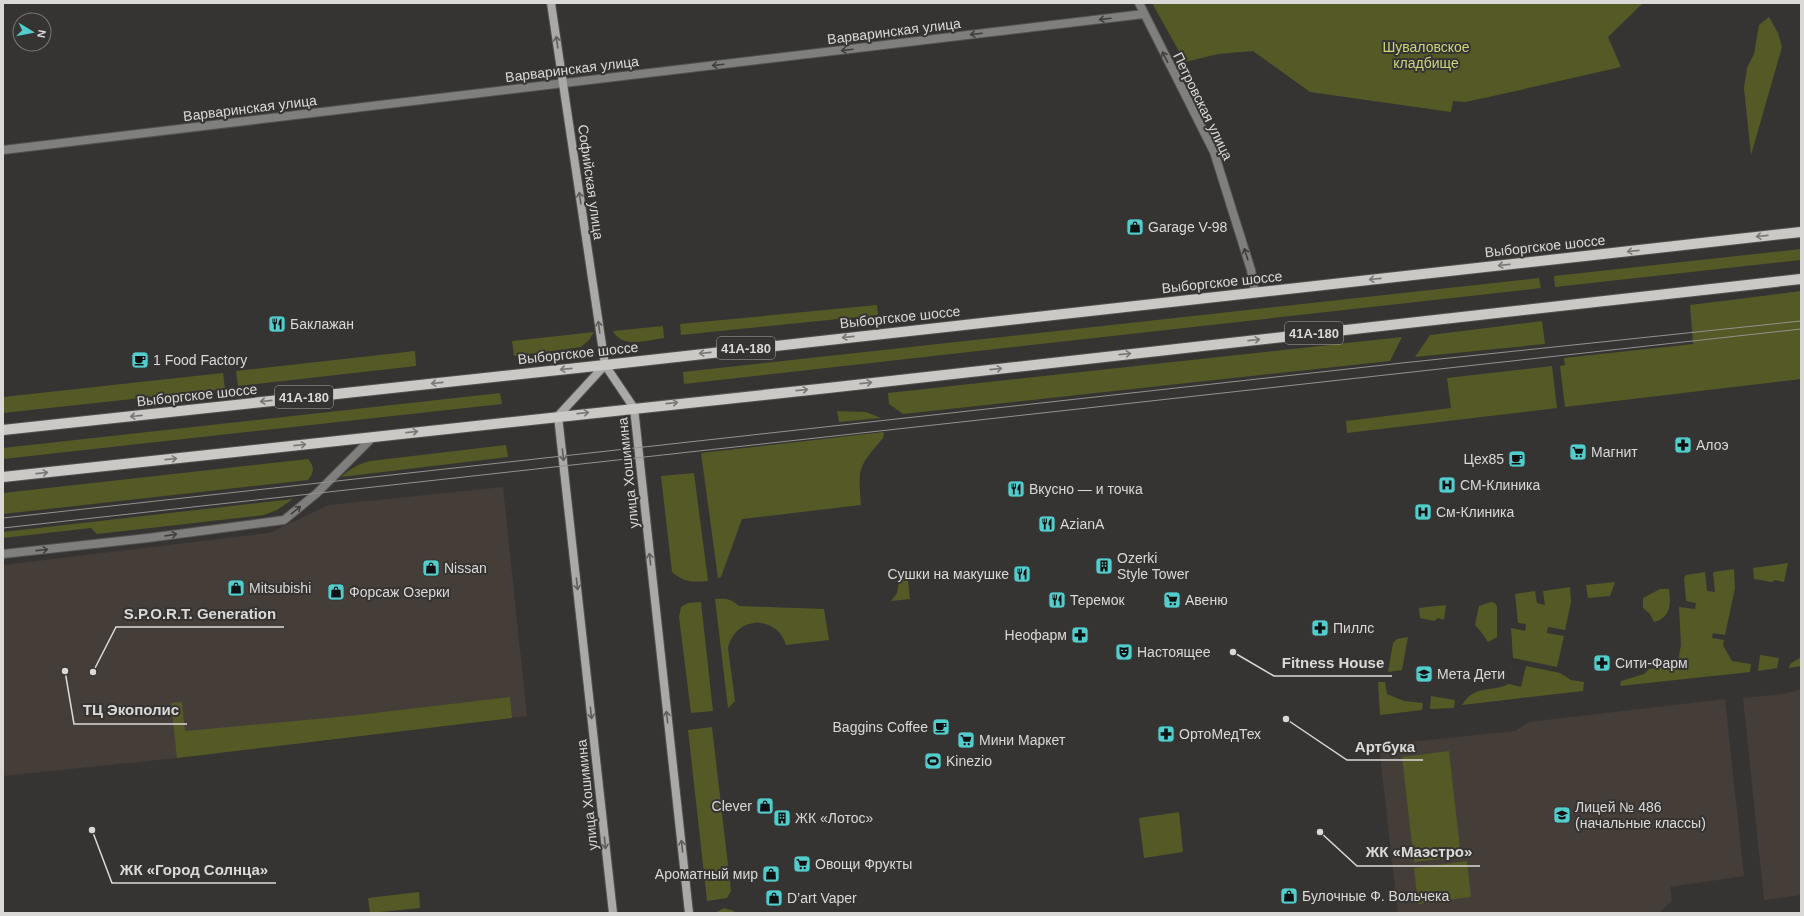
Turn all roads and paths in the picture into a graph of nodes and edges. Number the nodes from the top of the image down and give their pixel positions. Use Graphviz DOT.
graph roads {
  1 [pos="551,3"];
  2 [pos="1139,3"];
  3 [pos="1144,14"];
  4 [pos="563,84"];
  5 [pos="3,150"];
  6 [pos="1801,232"];
  7 [pos="1801,279"];
  8 [pos="1255,292"];
  9 [pos="605,365"];
  10 [pos="634,408"];
  11 [pos="558,416"];
  12 [pos="3,430"];
  13 [pos="373,436"];
  14 [pos="3,477"];
  15 [pos="3,554"];
  16 [pos="613,913"];
  17 [pos="689,913"];
  4 -- 1 [label="street, Софийская улица, one-way"];
  2 -- 3 [label="street, Петровская улица"];
  3 -- 4 [label="street, Варваринская улица, one-way"];
  8 -- 3 [label="street, Петровская улица, one-way"];
  4 -- 5 [label="street, Варваринская улица"];
  9 -- 4 [label="street, Софийская улица, one-way"];
  6 -- 8 [label="main road, Выборгское шоссе / 41А-180, one-way"];
  10 -- 7 [label="main road, 41А-180, one-way"];
  8 -- 9 [label="main road, Выборгское шоссе / 41А-180, one-way"];
  9 -- 10 [label="street, улица Хошимина"];
  9 -- 11 [label="street"];
  9 -- 12 [label="main road, Выборгское шоссе / 41А-180, one-way"];
  11 -- 10 [label="main road, 41А-180, one-way"];
  17 -- 10 [label="street, улица Хошимина, one-way"];
  13 -- 11 [label="main road, 41А-180, one-way"];
  11 -- 16 [label="street, улица Хошимина, one-way"];
  14 -- 13 [label="main road, 41А-180, one-way"];
  15 -- 13 [label="street, one-way"];
}
